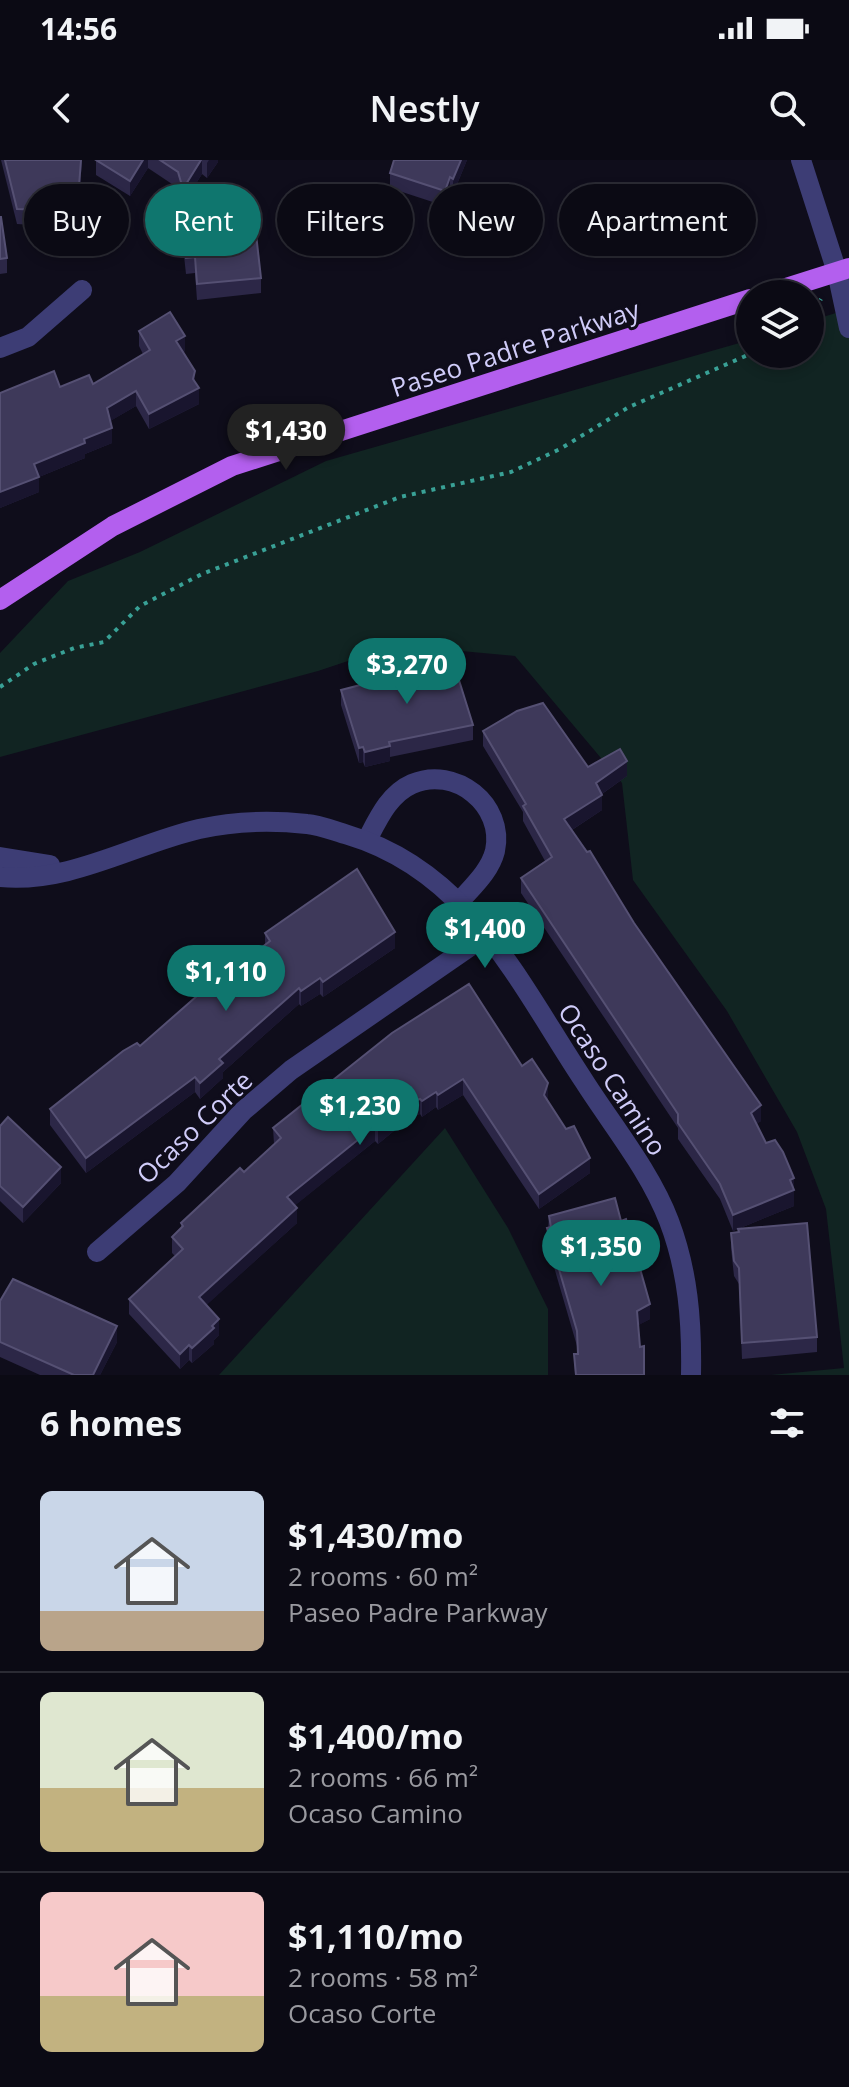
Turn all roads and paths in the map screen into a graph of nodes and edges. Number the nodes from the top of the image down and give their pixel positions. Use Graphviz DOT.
graph roads {
  1 [pos="801,160"];
  2 [pos="843,270"];
  3 [pos="811,280"];
  4 [pos="82,290"];
  5 [pos="736,304"];
  6 [pos="849,328"];
  7 [pos="0,348"];
  8 [pos="736,360"];
  9 [pos="0,600"];
  10 [pos="0,687"];
  11 [pos="367,840"];
  12 [pos="0,857"];
  13 [pos="78,868"];
  14 [pos="0,877"];
  15 [pos="460,901"];
  16 [pos="488,934"];
  17 [pos="97,1252"];
  18 [pos="691,1375"];
  1 -- 2 [label="street"];
  2 -- 3 [label="main road"];
  2 -- 6 [label="street"];
  4 -- 7 [label="street"];
  5 -- 9 [label="main road, Paseo Padre Parkway"];
  8 -- 10 [label="path"];
  11 -- 13 [label="street, Ocaso Camino"];
  11 -- 15 [label="street, Ocaso Camino"];
  11 -- 15 [label="street"];
  12 -- 13 [label="street, Ocaso Camino"];
  13 -- 14 [label="street, Ocaso Camino"];
  15 -- 16 [label="street, Ocaso Camino"];
  16 -- 17 [label="street, Ocaso Corte"];
  16 -- 18 [label="street, Ocaso Camino"];
}
